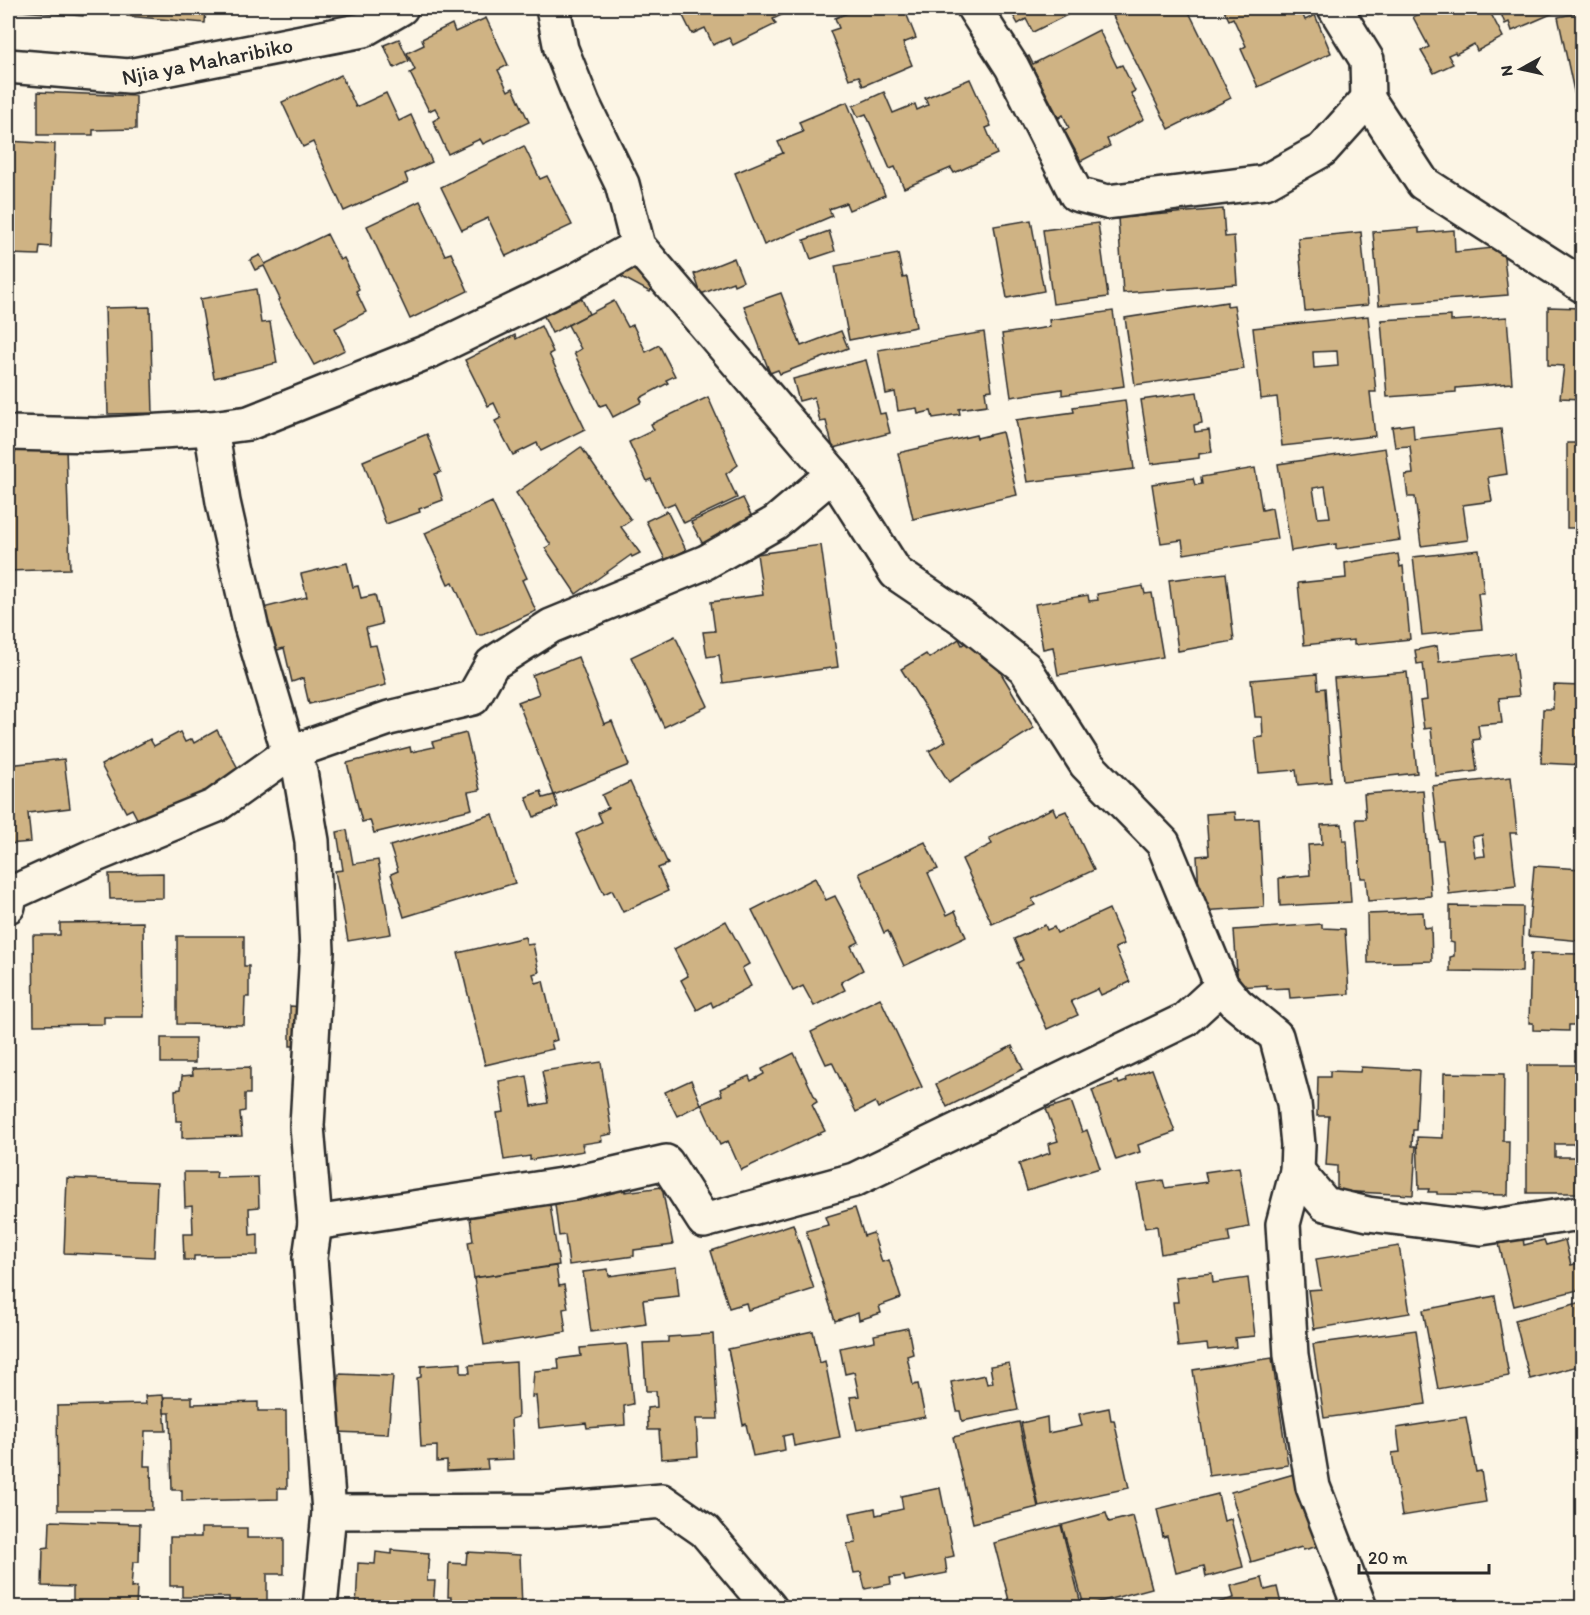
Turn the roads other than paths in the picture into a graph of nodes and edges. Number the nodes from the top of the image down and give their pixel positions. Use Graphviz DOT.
graph roads {
  1 [pos="401,8"];
  2 [pos="553,8"];
  3 [pos="974,8"];
  4 [pos="1335,8"];
  5 [pos="8,66"];
  6 [pos="1368,99"];
  7 [pos="638,246"];
  8 [pos="1582,285"];
  9 [pos="211,428"];
  10 [pos="8,433"];
  11 [pos="833,474"];
  12 [pos="289,753"];
  13 [pos="8,898"];
  14 [pos="1222,986"];
  15 [pos="1297,1171"];
  16 [pos="1582,1216"];
  17 [pos="315,1223"];
  18 [pos="329,1512"];
  19 [pos="320,1608"];
  20 [pos="770,1608"];
  21 [pos="1360,1608"];
  1 -- 5 [label="street, Njia ya Maharibiko"];
  2 -- 7 [label="street"];
  3 -- 6 [label="street"];
  4 -- 6 [label="street"];
  6 -- 8 [label="street"];
  7 -- 9 [label="street"];
  7 -- 11 [label="street"];
  9 -- 10 [label="street"];
  9 -- 12 [label="street"];
  11 -- 12 [label="street"];
  11 -- 14 [label="street"];
  12 -- 13 [label="street"];
  12 -- 17 [label="street"];
  14 -- 15 [label="street"];
  14 -- 17 [label="street"];
  15 -- 16 [label="street"];
  15 -- 21 [label="street"];
  17 -- 18 [label="street"];
  18 -- 19 [label="street"];
  18 -- 20 [label="street"];
}
